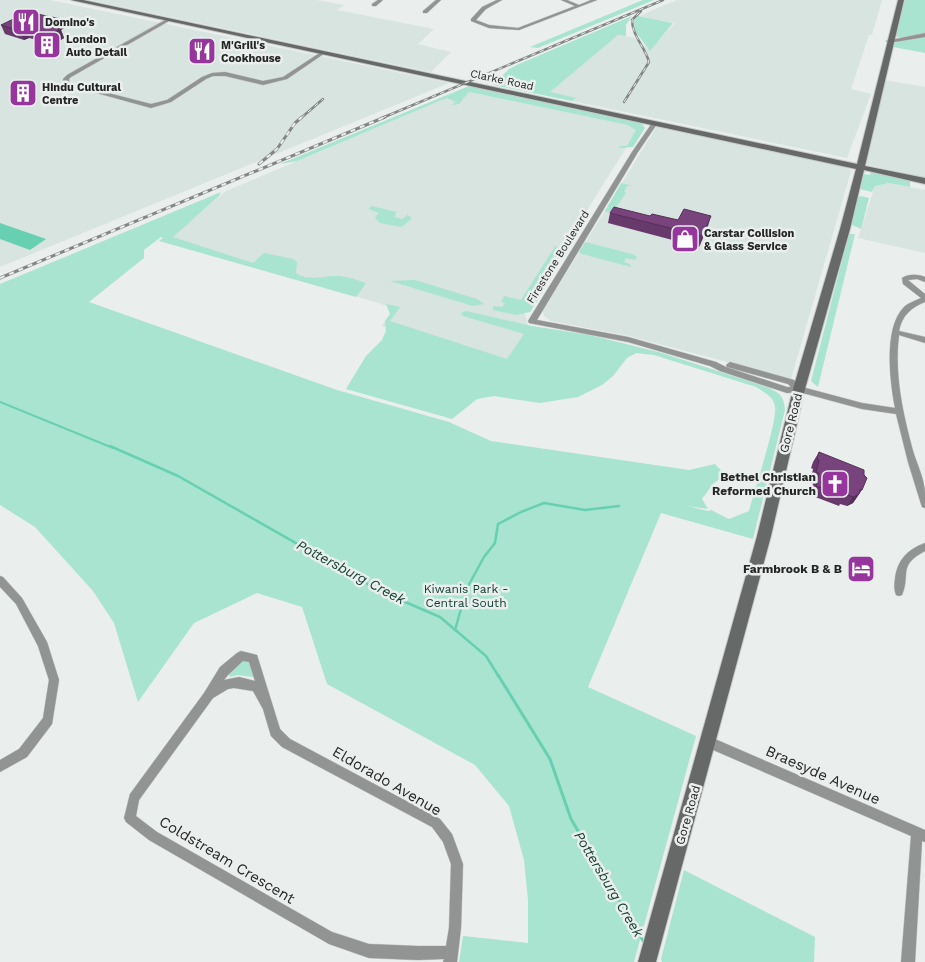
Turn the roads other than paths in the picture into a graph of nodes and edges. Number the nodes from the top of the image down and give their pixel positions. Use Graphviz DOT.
graph roads {
  1 [pos="74,0"];
  2 [pos="381,0"];
  3 [pos="439,0"];
  4 [pos="500,0"];
  5 [pos="564,0"];
  6 [pos="594,0"];
  7 [pos="901,0"];
  8 [pos="374,5"];
  9 [pos="579,6"];
  10 [pos="425,12"];
  11 [pos="167,20"];
  12 [pos="925,35"];
  13 [pos="889,42"];
  14 [pos="323,53"];
  15 [pos="654,124"];
  16 [pos="860,166"];
  17 [pos="925,182"];
  18 [pos="925,280"];
  19 [pos="925,299"];
  20 [pos="896,332"];
  21 [pos="925,340"];
  22 [pos="713,364"];
  23 [pos="799,390"];
  24 [pos="900,412"];
  25 [pos="922,487"];
  26 [pos="925,504"];
  27 [pos="925,547"];
  28 [pos="0,580"];
  29 [pos="899,592"];
  30 [pos="208,697"];
  31 [pos="268,707"];
  32 [pos="708,742"];
  33 [pos="0,766"];
  34 [pos="921,835"];
  35 [pos="450,957"];
  36 [pos="647,962"];
  37 [pos="908,962"];
  1 -- 11 [label="main road, Clarke Road"];
  2 -- 8 [label="street"];
  3 -- 10 [label="street"];
  4 -- 9 [label="street"];
  5 -- 9 [label="street"];
  6 -- 9 [label="street"];
  7 -- 13 [label="main road, Gore Road"];
  11 -- 14 [label="main road, Clarke Road"];
  11 -- 14 [label="street"];
  12 -- 13 [label="street"];
  13 -- 16 [label="main road, Gore Road"];
  14 -- 15 [label="main road, Clarke Road"];
  15 -- 16 [label="main road, Clarke Road"];
  15 -- 22 [label="street, Firestone Boulevard"];
  16 -- 17 [label="main road, Clarke Road"];
  16 -- 23 [label="main road, Gore Road"];
  18 -- 19 [label="street"];
  19 -- 20 [label="street"];
  20 -- 21 [label="street"];
  20 -- 24 [label="street"];
  22 -- 23 [label="street, Firestone Boulevard"];
  23 -- 24 [label="street, Firestone Boulevard"];
  23 -- 32 [label="main road, Gore Road"];
  24 -- 25 [label="street"];
  25 -- 26 [label="street"];
  27 -- 29 [label="street"];
  28 -- 33 [label="street"];
  30 -- 31 [label="street, Eldorado Avenue"];
  30 -- 31 [label="street, Eldorado Avenue"];
  30 -- 35 [label="street, Coldstream Crescent"];
  31 -- 35 [label="street, Eldorado Avenue"];
  32 -- 34 [label="street, Braesyde Avenue"];
  32 -- 36 [label="main road, Gore Road"];
  34 -- 37 [label="street"];
}
